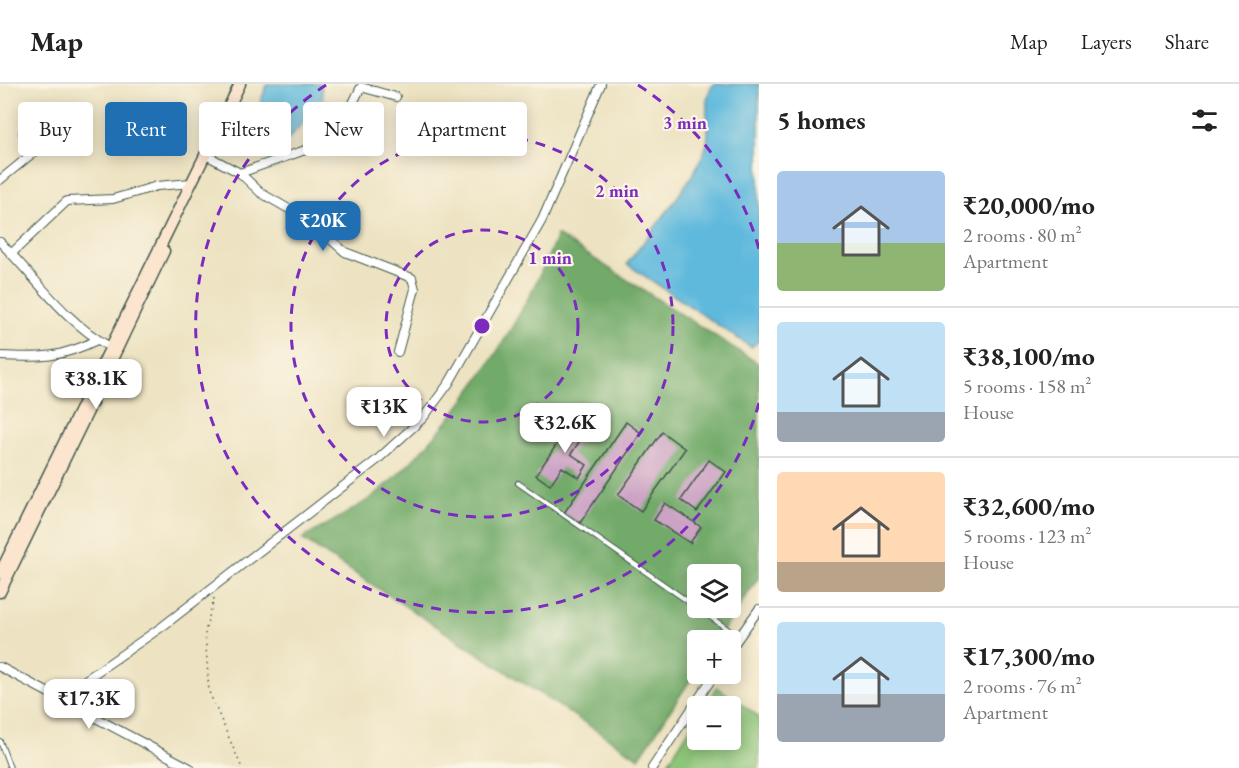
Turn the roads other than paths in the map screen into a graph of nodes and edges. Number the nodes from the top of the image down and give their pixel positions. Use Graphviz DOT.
graph roads {
  1 [pos="240,84"];
  2 [pos="601,84"];
  3 [pos="396,97"];
  4 [pos="231,102"];
  5 [pos="29,156"];
  6 [pos="205,156"];
  7 [pos="208,156"];
  8 [pos="240,173"];
  9 [pos="0,180"];
  10 [pos="191,183"];
  11 [pos="170,231"];
  12 [pos="0,243"];
  13 [pos="11,254"];
  14 [pos="97,340"];
  15 [pos="110,347"];
  16 [pos="398,352"];
  17 [pos="0,356"];
  18 [pos="518,483"];
  19 [pos="0,573"];
  20 [pos="0,592"];
  21 [pos="759,609"];
  22 [pos="728,630"];
  23 [pos="741,635"];
  24 [pos="0,667"];
  25 [pos="708,684"];
  26 [pos="54,694"];
  27 [pos="0,741"];
  28 [pos="0,756"];
  29 [pos="6,758"];
  30 [pos="10,768"];
  31 [pos="190,768"];
  32 [pos="652,768"];
  1 -- 4 [label="main road"];
  2 -- 26 [label="street"];
  3 -- 8 [label="street"];
  5 -- 9 [label="street"];
  6 -- 10 [label="main road"];
  7 -- 8 [label="street"];
  8 -- 16 [label="street"];
  10 -- 11 [label="main road"];
  10 -- 13 [label="street"];
  11 -- 15 [label="main road"];
  11 -- 20 [label="main road"];
  12 -- 13 [label="street"];
  13 -- 14 [label="street"];
  14 -- 15 [label="street"];
  14 -- 17 [label="street"];
  15 -- 19 [label="main road"];
  18 -- 22 [label="lane"];
  21 -- 23 [label="street"];
  24 -- 26 [label="street"];
  25 -- 32 [label="street"];
  26 -- 31 [label="street"];
  27 -- 29 [label="lane"];
  28 -- 29 [label="lane"];
  29 -- 30 [label="lane"];
}
